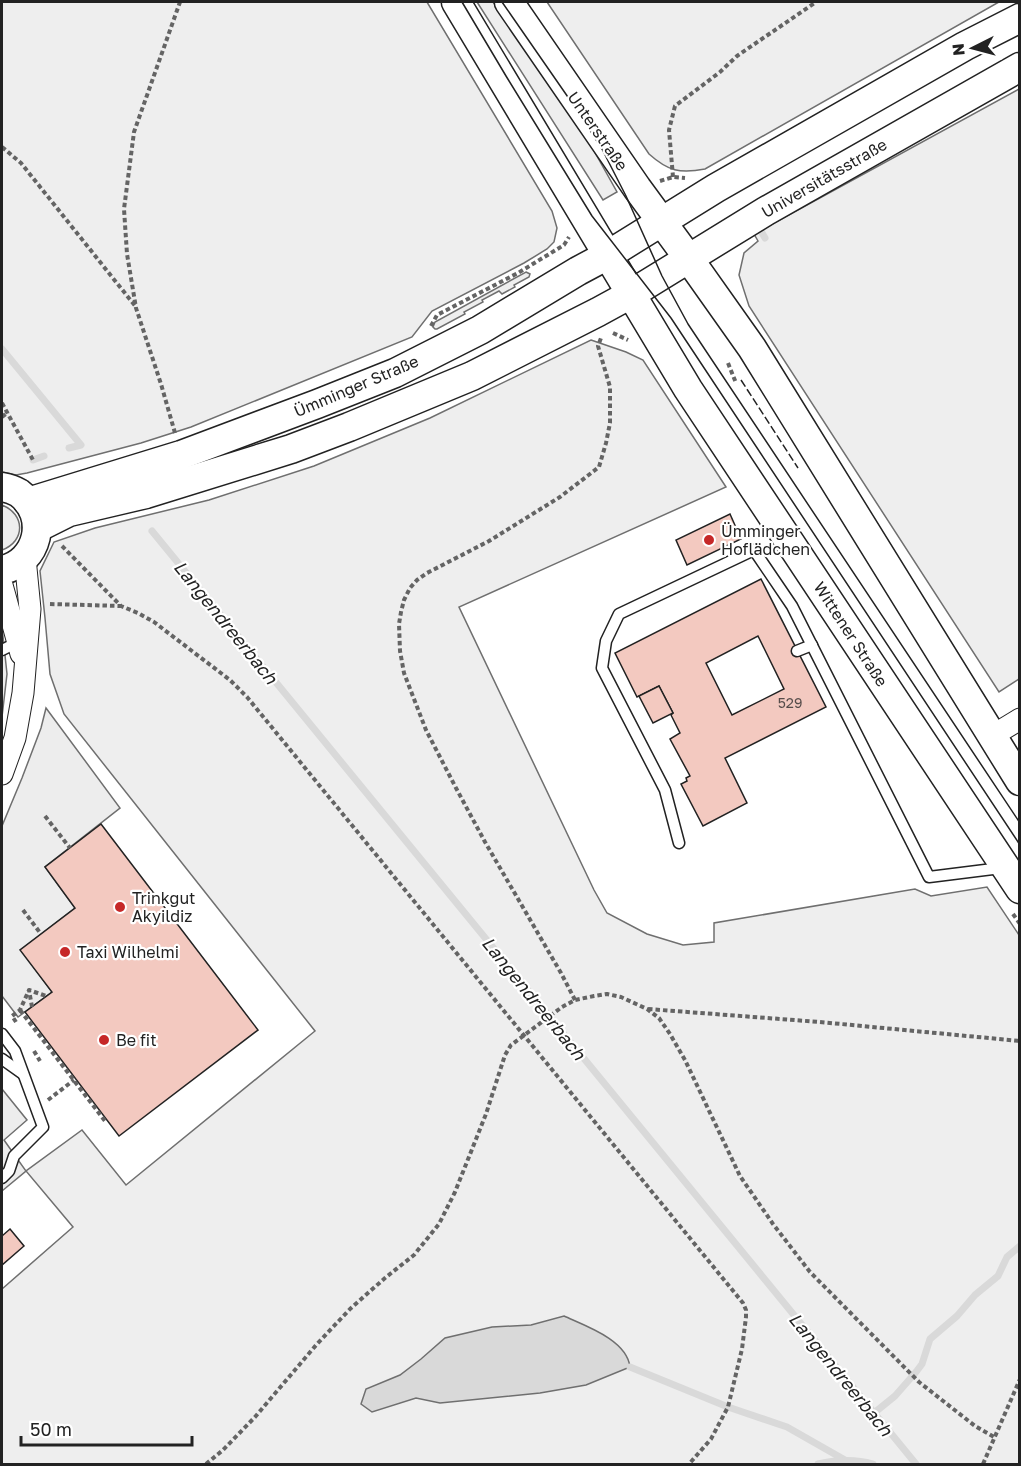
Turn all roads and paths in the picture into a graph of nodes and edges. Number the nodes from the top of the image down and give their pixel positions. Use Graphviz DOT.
graph roads {
  1 [pos="180,2"];
  2 [pos="456,2"];
  3 [pos="509,2"];
  4 [pos="816,2"];
  5 [pos="1020,18"];
  6 [pos="1020,67"];
  7 [pos="2,147"];
  8 [pos="673,177"];
  9 [pos="662,222"];
  10 [pos="564,245"];
  11 [pos="608,255"];
  12 [pos="689,259"];
  13 [pos="631,294"];
  14 [pos="136,308"];
  15 [pos="428,332"];
  16 [pos="630,340"];
  17 [pos="728,363"];
  18 [pos="736,383"];
  19 [pos="2,403"];
  20 [pos="169,411"];
  21 [pos="8,412"];
  22 [pos="2,417"];
  23 [pos="33,460"];
  24 [pos="2,487"];
  25 [pos="33,515"];
  26 [pos="62,546"];
  27 [pos="14,564"];
  28 [pos="2,585"];
  29 [pos="43,603"];
  30 [pos="121,606"];
  31 [pos="16,643"];
  32 [pos="812,645"];
  33 [pos="797,651"];
  34 [pos="1020,719"];
  35 [pos="992,736"];
  36 [pos="2,774"];
  37 [pos="1020,781"];
  38 [pos="45,816"];
  39 [pos="679,843"];
  40 [pos="70,848"];
  41 [pos="1012,878"];
  42 [pos="23,910"];
  43 [pos="41,934"];
  44 [pos="29,990"];
  45 [pos="46,996"];
  46 [pos="575,1000"];
  47 [pos="32,1007"];
  48 [pos="647,1009"];
  49 [pos="21,1010"];
  50 [pos="17,1025"];
  51 [pos="2,1034"];
  52 [pos="525,1036"];
  53 [pos="1020,1041"];
  54 [pos="29,1043"];
  55 [pos="2,1059"];
  56 [pos="40,1061"];
  57 [pos="23,1074"];
  58 [pos="74,1080"];
  59 [pos="36,1109"];
  60 [pos="105,1121"];
  61 [pos="2,1178"];
  62 [pos="1020,1379"];
  63 [pos="994,1437"];
  64 [pos="206,1464"];
  65 [pos="689,1464"];
  66 [pos="983,1464"];
  1 -- 14 [label="path"];
  2 -- 11 [label="main road"];
  3 -- 9 [label="main road, Unterstraße"];
  4 -- 8 [label="path"];
  5 -- 9 [label="main road"];
  6 -- 12 [label="main road, Universitätsstraße"];
  7 -- 14 [label="path"];
  9 -- 11 [label="main road, Ümminger Straße"];
  9 -- 12 [label="main road, Unterstraße"];
  10 -- 15 [label="path, Ümminger Straße"];
  11 -- 13 [label="main road, Wittener Straße"];
  11 -- 25 [label="main road, Ümminger Straße"];
  12 -- 13 [label="main road, Universitätsstraße"];
  12 -- 35 [label="main road"];
  13 -- 25 [label="main road, Ümminger Straße"];
  13 -- 41 [label="main road, Wittener Straße"];
  14 -- 20 [label="path"];
  16 -- 46 [label="path"];
  17 -- 18 [label="path"];
  19 -- 21 [label="path"];
  21 -- 22 [label="path"];
  21 -- 23 [label="path"];
  24 -- 25 [label="main road"];
  25 -- 27 [label="main road"];
  26 -- 30 [label="path"];
  27 -- 31 [label="street"];
  28 -- 31 [label="street"];
  29 -- 30 [label="path"];
  30 -- 52 [label="path"];
  31 -- 36 [label="street"];
  32 -- 33 [label="lane"];
  32 -- 39 [label="lane"];
  32 -- 41 [label="lane"];
  34 -- 35 [label="street"];
  35 -- 37 [label="main road"];
  38 -- 40 [label="path"];
  42 -- 43 [label="path"];
  44 -- 45 [label="path"];
  44 -- 47 [label="path"];
  44 -- 49 [label="path"];
  46 -- 48 [label="path"];
  46 -- 52 [label="path"];
  48 -- 53 [label="path"];
  48 -- 63 [label="path"];
  49 -- 50 [label="path"];
  49 -- 58 [label="path"];
  51 -- 57 [label="lane"];
  52 -- 64 [label="path"];
  52 -- 65 [label="path"];
  54 -- 56 [label="path"];
  55 -- 57 [label="lane"];
  57 -- 59 [label="lane"];
  58 -- 59 [label="path"];
  58 -- 60 [label="path"];
  59 -- 61 [label="lane"];
  62 -- 63 [label="path"];
  63 -- 66 [label="path"];
}
